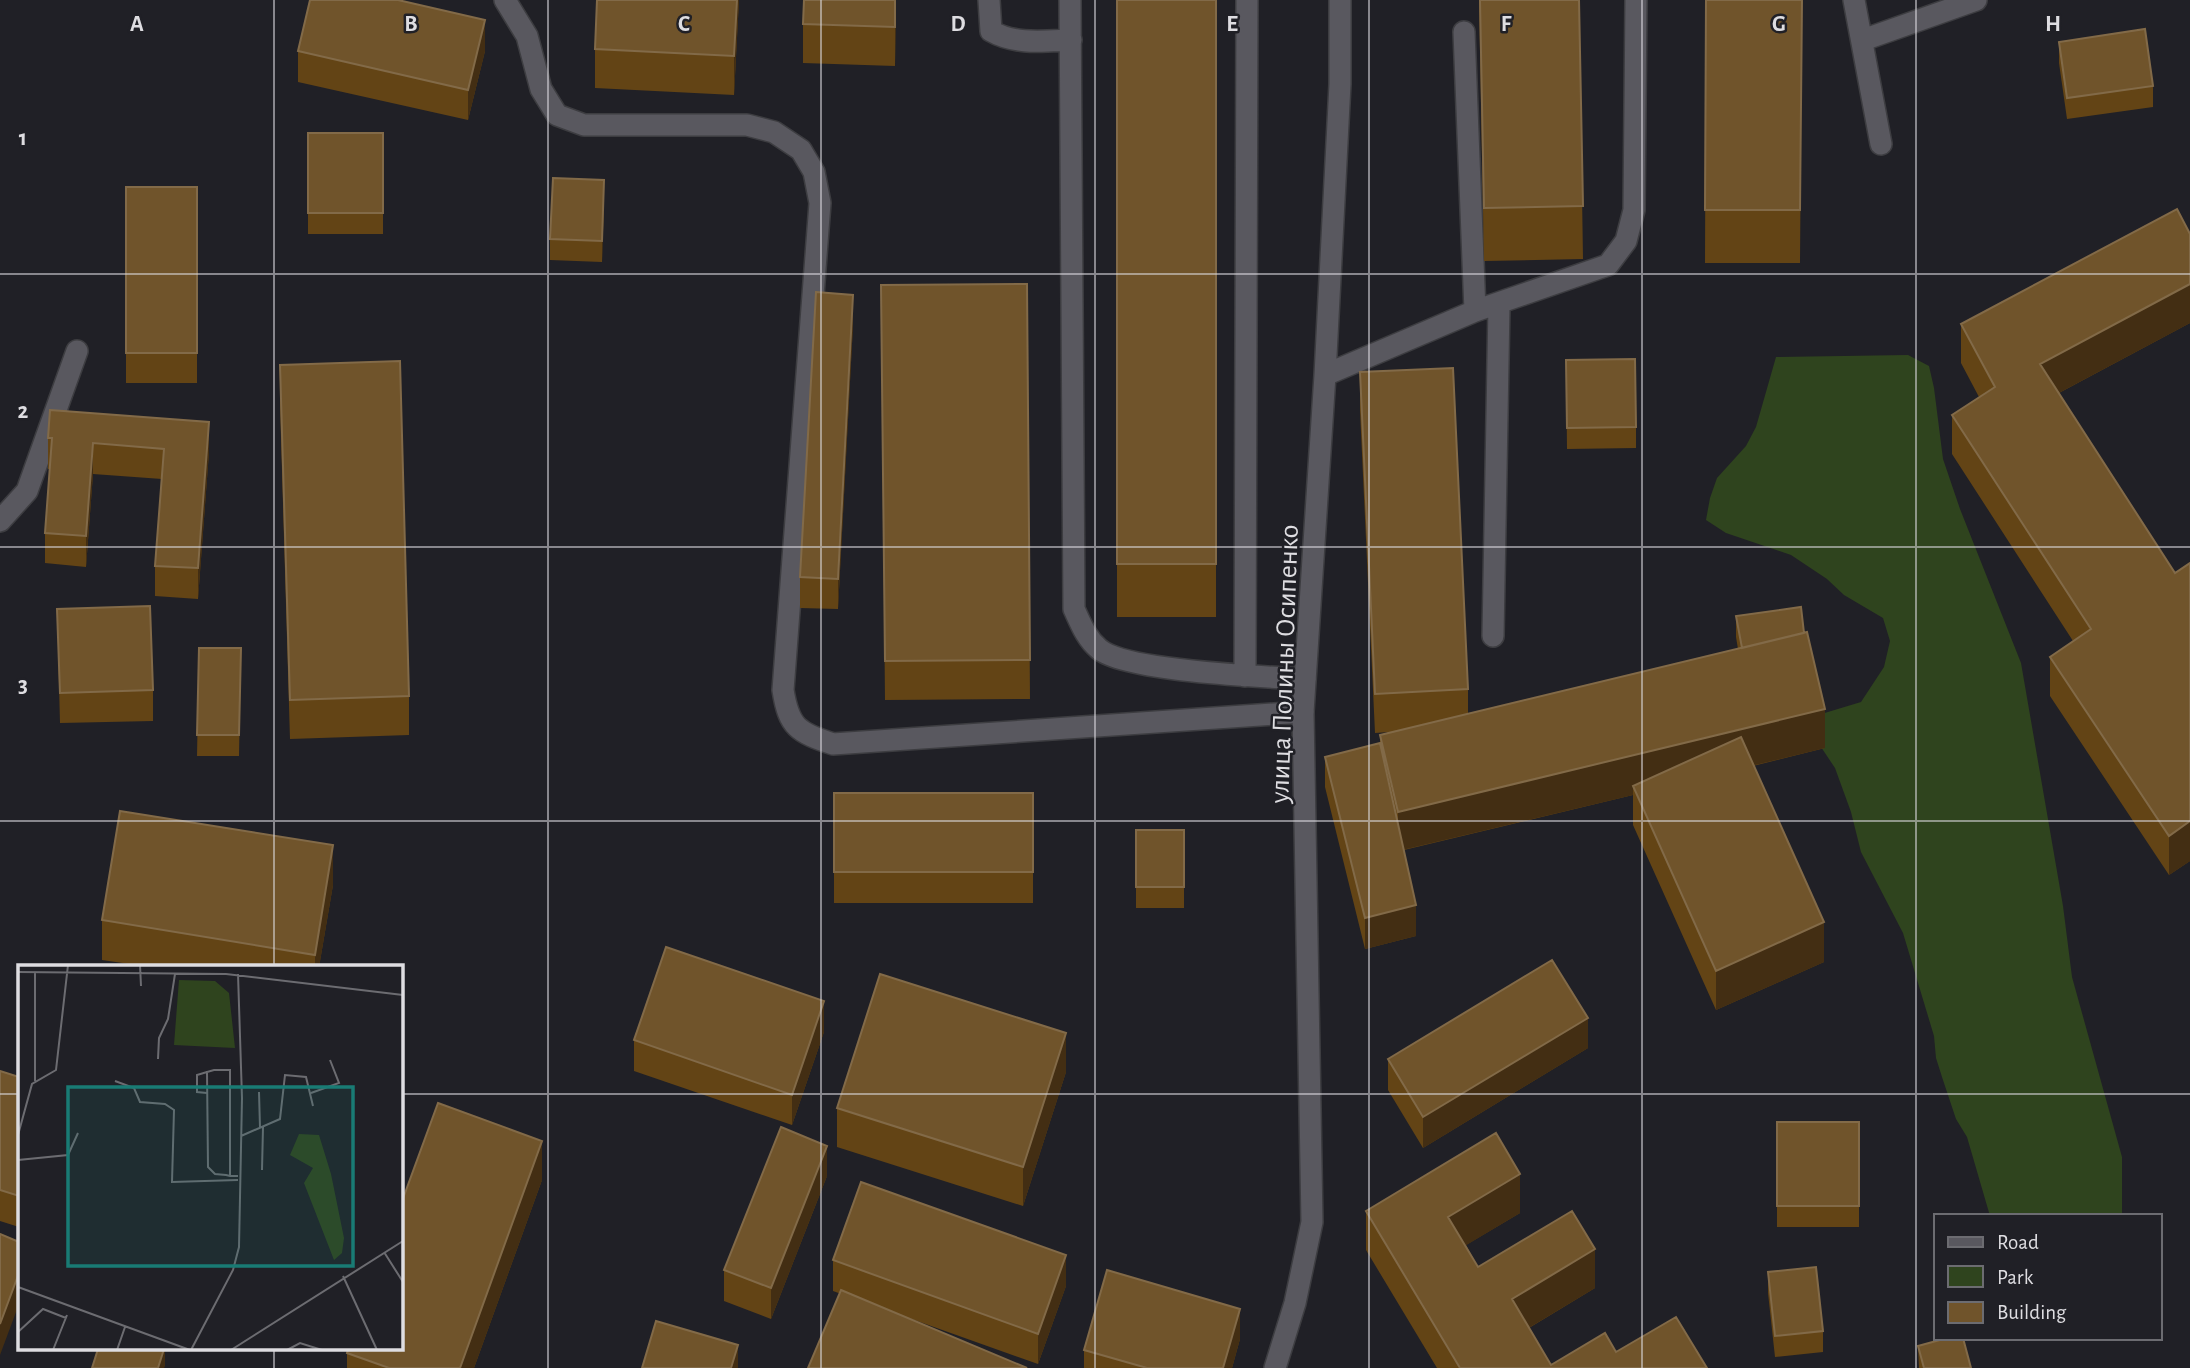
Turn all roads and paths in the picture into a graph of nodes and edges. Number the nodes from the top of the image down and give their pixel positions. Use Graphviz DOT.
graph roads {
  1 [pos="505,0"];
  2 [pos="989,0"];
  3 [pos="1070,0"];
  4 [pos="1247,0"];
  5 [pos="1340,0"];
  6 [pos="1636,0"];
  7 [pos="1854,0"];
  8 [pos="1976,0"];
  9 [pos="1464,32"];
  10 [pos="1070,40"];
  11 [pos="1863,40"];
  12 [pos="1881,144"];
  13 [pos="1499,305"];
  14 [pos="1475,311"];
  15 [pos="77,351"];
  16 [pos="1325,374"];
  17 [pos="0,521"];
  18 [pos="1493,636"];
  19 [pos="1245,676"];
  20 [pos="1305,679"];
  21 [pos="1303,712"];
  22 [pos="1275,1368"];
  1 -- 21 [label="street"];
  2 -- 10 [label="street"];
  3 -- 10 [label="street"];
  4 -- 19 [label="street"];
  5 -- 16 [label="street, улица Полины Осипенко"];
  6 -- 13 [label="street"];
  7 -- 11 [label="street"];
  8 -- 11 [label="street"];
  9 -- 14 [label="street"];
  10 -- 19 [label="street"];
  11 -- 12 [label="street"];
  13 -- 14 [label="street"];
  13 -- 18 [label="street"];
  14 -- 16 [label="street"];
  15 -- 17 [label="street"];
  16 -- 20 [label="street, улица Полины Осипенко"];
  19 -- 20 [label="street"];
  20 -- 21 [label="street, улица Полины Осипенко"];
  21 -- 22 [label="street, улица Полины Осипенко"];
}
